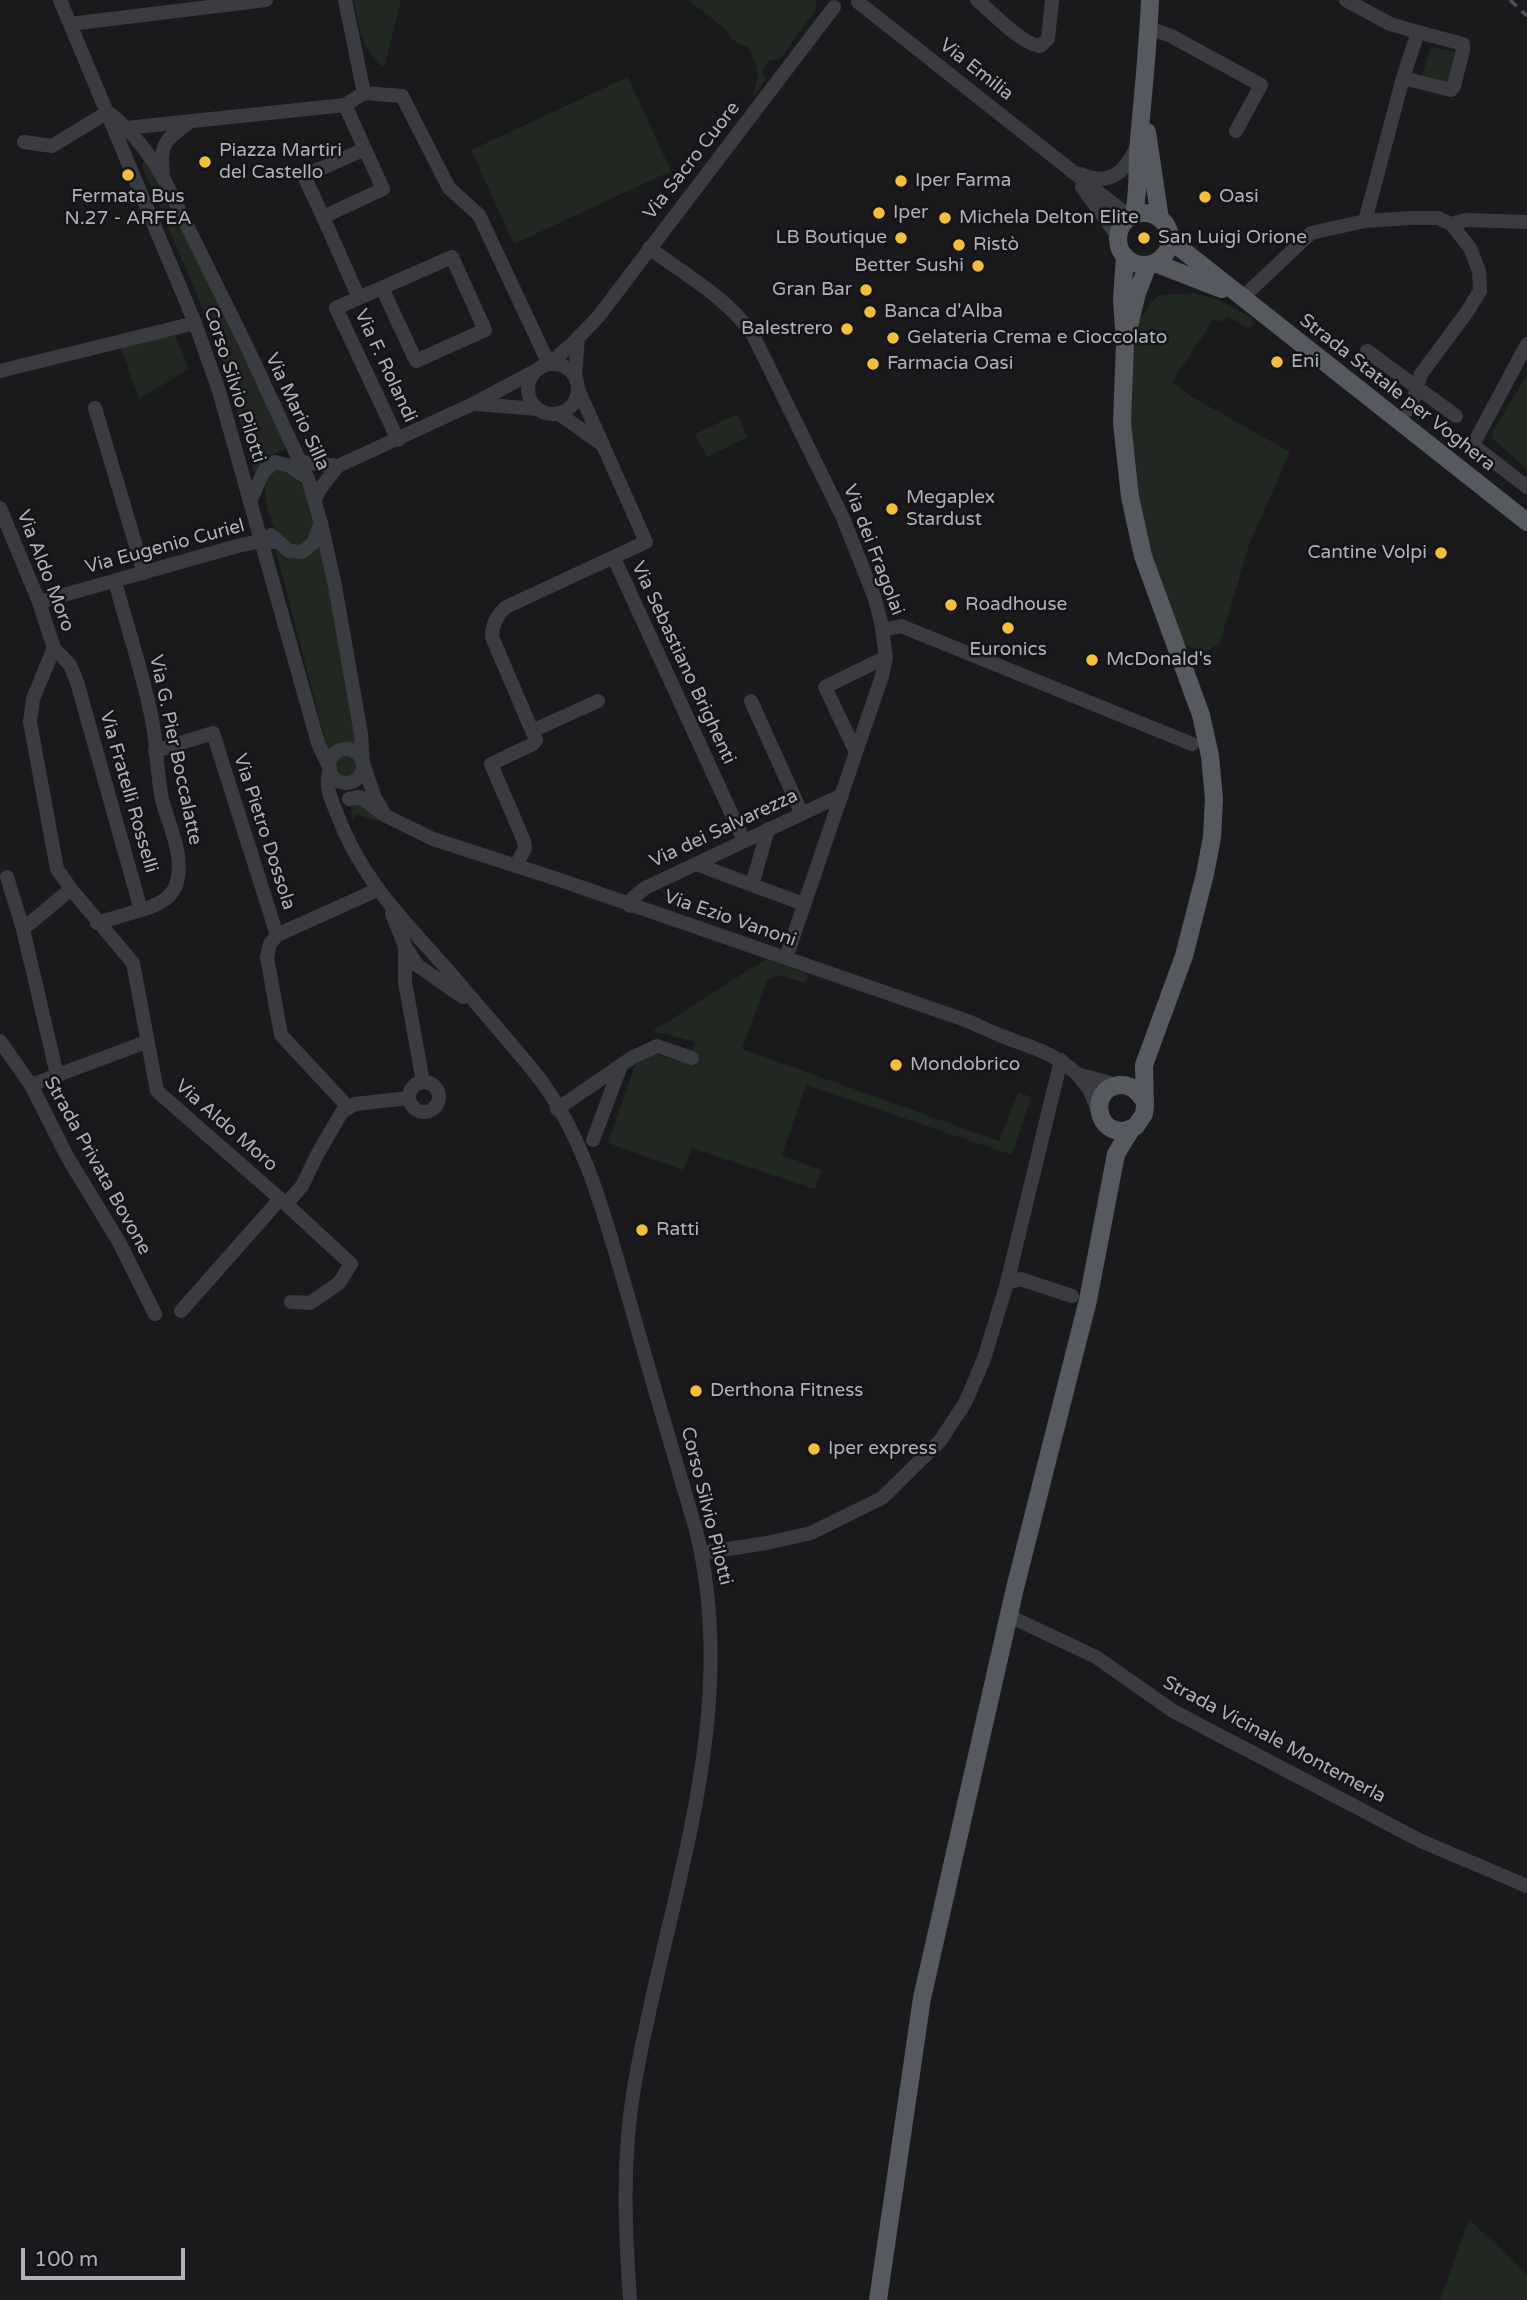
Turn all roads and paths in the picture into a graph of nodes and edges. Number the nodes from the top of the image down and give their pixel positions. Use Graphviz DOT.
graph roads {
  1 [pos="53,0"];
  2 [pos="60,0"];
  3 [pos="265,0"];
  4 [pos="345,0"];
  5 [pos="978,0"];
  6 [pos="1052,0"];
  7 [pos="1150,0"];
  8 [pos="1346,0"];
  9 [pos="859,1"];
  10 [pos="831,3"];
  11 [pos="70,24"];
  12 [pos="1149,28"];
  13 [pos="1418,32"];
  14 [pos="1404,78"];
  15 [pos="364,93"];
  16 [pos="345,105"];
  17 [pos="1144,105"];
  18 [pos="108,112"];
  19 [pos="188,123"];
  20 [pos="159,125"];
  21 [pos="126,128"];
  22 [pos="1236,131"];
  23 [pos="24,142"];
  24 [pos="1138,142"];
  25 [pos="140,144"];
  26 [pos="365,149"];
  27 [pos="129,163"];
  28 [pos="1069,169"];
  29 [pos="165,181"];
  30 [pos="1132,216"];
  31 [pos="323,217"];
  32 [pos="1160,219"];
  33 [pos="1365,221"];
  34 [pos="1527,222"];
  35 [pos="1451,224"];
  36 [pos="1118,237"];
  37 [pos="1170,240"];
  38 [pos="649,248"];
  39 [pos="1125,257"];
  40 [pos="1152,264"];
  41 [pos="382,288"];
  42 [pos="359,298"];
  43 [pos="1242,298"];
  44 [pos="195,323"];
  45 [pos="578,337"];
  46 [pos="1125,343"];
  47 [pos="1527,344"];
  48 [pos="1367,351"];
  49 [pos="543,367"];
  50 [pos="0,372"];
  51 [pos="577,383"];
  52 [pos="1416,389"];
  53 [pos="475,404"];
  54 [pos="95,408"];
  55 [pos="538,408"];
  56 [pos="558,414"];
  57 [pos="1456,416"];
  58 [pos="1399,421"];
  59 [pos="398,440"];
  60 [pos="600,443"];
  61 [pos="300,462"];
  62 [pos="338,466"];
  63 [pos="308,479"];
  64 [pos="1527,487"];
  65 [pos="251,499"];
  66 [pos="315,499"];
  67 [pos="0,508"];
  68 [pos="255,515"];
  69 [pos="1527,522"];
  70 [pos="321,523"];
  71 [pos="262,541"];
  72 [pos="278,542"];
  73 [pos="614,558"];
  74 [pos="144,573"];
  75 [pos="115,581"];
  76 [pos="39,603"];
  77 [pos="882,630"];
  78 [pos="54,648"];
  79 [pos="886,657"];
  80 [pos="598,701"];
  81 [pos="751,701"];
  82 [pos="532,731"];
  83 [pos="1192,744"];
  84 [pos="156,751"];
  85 [pos="856,752"];
  86 [pos="363,763"];
  87 [pos="330,769"];
  88 [pos="357,780"];
  89 [pos="842,795"];
  90 [pos="349,799"];
  91 [pos="802,814"];
  92 [pos="386,816"];
  93 [pos="768,829"];
  94 [pos="345,836"];
  95 [pos="744,841"];
  96 [pos="696,864"];
  97 [pos="516,866"];
  98 [pos="7,877"];
  99 [pos="751,885"];
  100 [pos="71,889"];
  101 [pos="377,890"];
  102 [pos="804,904"];
  103 [pos="630,906"];
  104 [pos="390,907"];
  105 [pos="141,910"];
  106 [pos="97,923"];
  107 [pos="23,929"];
  108 [pos="277,935"];
  109 [pos="408,952"];
  110 [pos="431,952"];
  111 [pos="786,958"];
  112 [pos="427,971"];
  113 [pos="407,994"];
  114 [pos="481,1010"];
  115 [pos="0,1041"];
  116 [pos="146,1042"];
  117 [pos="1148,1050"];
  118 [pos="692,1058"];
  119 [pos="1061,1060"];
  120 [pos="620,1066"];
  121 [pos="1076,1074"];
  122 [pos="57,1075"];
  123 [pos="423,1082"];
  124 [pos="31,1085"];
  125 [pos="1117,1085"];
  126 [pos="409,1098"];
  127 [pos="1143,1099"];
  128 [pos="348,1107"];
  129 [pos="557,1109"];
  130 [pos="1101,1118"];
  131 [pos="1132,1128"];
  132 [pos="593,1140"];
  133 [pos="1110,1183"];
  134 [pos="283,1201"];
  135 [pos="1007,1283"];
  136 [pos="1072,1296"];
  137 [pos="291,1302"];
  138 [pos="181,1311"];
  139 [pos="155,1314"];
  140 [pos="702,1553"];
  141 [pos="1009,1616"];
  142 [pos="1527,1886"];
  143 [pos="630,2300"];
  144 [pos="878,2300"];
  1 -- 11 [label="street, Corso Silvio Pilotti"];
  2 -- 11 [label="street, Corso Silvio Pilotti"];
  3 -- 11 [label="street"];
  4 -- 15 [label="street"];
  5 -- 6 [label="street"];
  7 -- 12 [label="main road"];
  8 -- 13 [label="street"];
  9 -- 10 [label="street"];
  9 -- 28 [label="street, Via Emilia"];
  10 -- 38 [label="street, Via Sacro Cuore"];
  11 -- 18 [label="street, Corso Silvio Pilotti"];
  12 -- 17 [label="main road"];
  12 -- 22 [label="street"];
  13 -- 14 [label="street"];
  13 -- 14 [label="street"];
  14 -- 33 [label="street"];
  15 -- 16 [label="street"];
  15 -- 49 [label="street"];
  16 -- 19 [label="street"];
  16 -- 26 [label="street"];
  17 -- 24 [label="main road"];
  17 -- 32 [label="main road"];
  18 -- 21 [label="street, Via Mario Silla"];
  18 -- 23 [label="street"];
  18 -- 27 [label="street, Corso Silvio Pilotti"];
  19 -- 20 [label="street"];
  19 -- 29 [label="street"];
  20 -- 21 [label="street"];
  20 -- 25 [label="street"];
  21 -- 25 [label="street, Via Mario Silla"];
  24 -- 28 [label="street"];
  24 -- 30 [label="main road"];
  25 -- 27 [label="street"];
  25 -- 29 [label="street, Via Mario Silla"];
  26 -- 31 [label="street"];
  26 -- 31 [label="street, Via F. Rolandi"];
  27 -- 44 [label="street, Corso Silvio Pilotti"];
  28 -- 30 [label="street, Via Emilia"];
  28 -- 36 [label="street, Via Emilia"];
  29 -- 61 [label="street, Via Mario Silla"];
  30 -- 32 [label="main road"];
  30 -- 36 [label="main road"];
  31 -- 42 [label="street, Via F. Rolandi"];
  32 -- 37 [label="main road"];
  33 -- 35 [label="street"];
  33 -- 43 [label="street"];
  34 -- 35 [label="street"];
  35 -- 52 [label="street"];
  36 -- 39 [label="main road"];
  37 -- 40 [label="main road"];
  37 -- 43 [label="main road, Strada Statale per Voghera"];
  38 -- 45 [label="street, Via Sacro Cuore"];
  38 -- 77 [label="street, Via dei Fragolai"];
  39 -- 40 [label="main road"];
  39 -- 46 [label="main road"];
  40 -- 43 [label="main road, Strada Statale per Voghera"];
  40 -- 46 [label="main road"];
  41 -- 41 [label="street"];
  41 -- 42 [label="street"];
  42 -- 59 [label="street, Via F. Rolandi"];
  43 -- 58 [label="main road, Strada Statale per Voghera"];
  44 -- 50 [label="street"];
  44 -- 65 [label="street, Corso Silvio Pilotti"];
  45 -- 49 [label="street, Via Sacro Cuore"];
  45 -- 51 [label="street"];
  46 -- 117 [label="main road"];
  47 -- 64 [label="street"];
  48 -- 52 [label="street"];
  49 -- 51 [label="street"];
  49 -- 53 [label="street"];
  49 -- 55 [label="street"];
  51 -- 56 [label="street"];
  51 -- 60 [label="street, Via Sebastiano Brighenti"];
  52 -- 57 [label="street"];
  52 -- 58 [label="street"];
  53 -- 55 [label="street"];
  53 -- 59 [label="street"];
  54 -- 74 [label="street"];
  55 -- 56 [label="street"];
  56 -- 60 [label="street"];
  58 -- 69 [label="main road, Strada Statale per Voghera"];
  59 -- 62 [label="street"];
  60 -- 73 [label="street, Via Sebastiano Brighenti"];
  61 -- 62 [label="street"];
  61 -- 63 [label="street, Via Mario Silla"];
  62 -- 66 [label="street"];
  63 -- 65 [label="street"];
  63 -- 66 [label="street, Via Mario Silla"];
  65 -- 68 [label="street, Corso Silvio Pilotti"];
  66 -- 70 [label="street, Via Mario Silla"];
  67 -- 76 [label="street, Via Aldo Moro"];
  68 -- 71 [label="street, Corso Silvio Pilotti"];
  68 -- 72 [label="street"];
  70 -- 72 [label="street"];
  70 -- 86 [label="street, Via Mario Silla"];
  71 -- 72 [label="street, Via Eugenio Curiel"];
  71 -- 74 [label="street, Via Eugenio Curiel"];
  71 -- 87 [label="street, Corso Silvio Pilotti"];
  73 -- 82 [label="street"];
  73 -- 95 [label="street, Via Sebastiano Brighenti"];
  74 -- 75 [label="street, Via Eugenio Curiel"];
  75 -- 76 [label="street, Via Eugenio Curiel"];
  75 -- 84 [label="street, Via G. Pier Boccalatte"];
  76 -- 78 [label="street, Via Aldo Moro"];
  77 -- 79 [label="street, Via dei Fragolai"];
  77 -- 83 [label="street"];
  78 -- 100 [label="street, Via Aldo Moro"];
  78 -- 105 [label="street, Via Fratelli Rosselli"];
  79 -- 85 [label="street, Via dei Fragolai"];
  79 -- 85 [label="street"];
  80 -- 82 [label="street"];
  81 -- 91 [label="street"];
  82 -- 97 [label="street"];
  84 -- 105 [label="street, Via G. Pier Boccalatte"];
  84 -- 108 [label="street, Via Pietro Dossola"];
  85 -- 89 [label="street, Via dei Fragolai"];
  86 -- 87 [label="street"];
  86 -- 88 [label="street"];
  86 -- 92 [label="street"];
  87 -- 88 [label="street"];
  87 -- 94 [label="street, Corso Silvio Pilotti"];
  88 -- 90 [label="street"];
  89 -- 91 [label="street, Via dei Salvarezza"];
  89 -- 102 [label="street, Via dei Fragolai"];
  90 -- 92 [label="street, Via Ezio Vanoni"];
  90 -- 94 [label="street"];
  91 -- 93 [label="street, Via dei Salvarezza"];
  92 -- 97 [label="street, Via Ezio Vanoni"];
  93 -- 95 [label="street, Via dei Salvarezza"];
  93 -- 99 [label="street"];
  94 -- 101 [label="street, Corso Silvio Pilotti"];
  95 -- 96 [label="street, Via dei Salvarezza"];
  96 -- 99 [label="street"];
  96 -- 103 [label="street, Via dei Salvarezza"];
  97 -- 103 [label="street, Via Ezio Vanoni"];
  98 -- 107 [label="street"];
  99 -- 102 [label="street"];
  100 -- 106 [label="street, Via Aldo Moro"];
  100 -- 107 [label="street"];
  101 -- 104 [label="street, Corso Silvio Pilotti"];
  101 -- 108 [label="street, Via Pietro Dossola"];
  102 -- 111 [label="street, Via dei Fragolai"];
  103 -- 111 [label="street, Via Ezio Vanoni"];
  104 -- 109 [label="street, Corso Silvio Pilotti"];
  104 -- 110 [label="street, Corso Silvio Pilotti"];
  105 -- 106 [label="street"];
  106 -- 116 [label="street, Via Aldo Moro"];
  107 -- 122 [label="street"];
  108 -- 128 [label="street"];
  109 -- 110 [label="street"];
  109 -- 112 [label="street, Corso Silvio Pilotti"];
  109 -- 113 [label="street"];
  110 -- 112 [label="street"];
  110 -- 114 [label="street, Corso Silvio Pilotti"];
  111 -- 119 [label="street, Via Ezio Vanoni"];
  112 -- 113 [label="street"];
  112 -- 114 [label="street, Corso Silvio Pilotti"];
  113 -- 123 [label="street"];
  114 -- 129 [label="street, Corso Silvio Pilotti"];
  115 -- 124 [label="street, Strada Privata Bovone"];
  116 -- 122 [label="street"];
  116 -- 134 [label="street, Via Aldo Moro"];
  117 -- 125 [label="main road"];
  117 -- 127 [label="main road"];
  118 -- 120 [label="street"];
  119 -- 121 [label="street, Via Ezio Vanoni"];
  119 -- 135 [label="street"];
  120 -- 129 [label="street"];
  120 -- 132 [label="street"];
  121 -- 125 [label="street"];
  121 -- 130 [label="street"];
  122 -- 124 [label="street"];
  123 -- 126 [label="street"];
  123 -- 126 [label="street"];
  124 -- 139 [label="street, Strada Privata Bovone"];
  125 -- 127 [label="main road"];
  125 -- 130 [label="main road"];
  126 -- 128 [label="street"];
  127 -- 131 [label="main road"];
  128 -- 134 [label="street"];
  129 -- 140 [label="street, Corso Silvio Pilotti"];
  130 -- 131 [label="main road"];
  130 -- 133 [label="main road"];
  131 -- 133 [label="main road"];
  133 -- 141 [label="main road"];
  134 -- 137 [label="street, Via Aldo Moro"];
  134 -- 138 [label="street"];
  135 -- 136 [label="street"];
  135 -- 140 [label="street"];
  140 -- 143 [label="street, Corso Silvio Pilotti"];
  141 -- 142 [label="street, Strada Vicinale Montemerla"];
  141 -- 144 [label="main road"];
}
